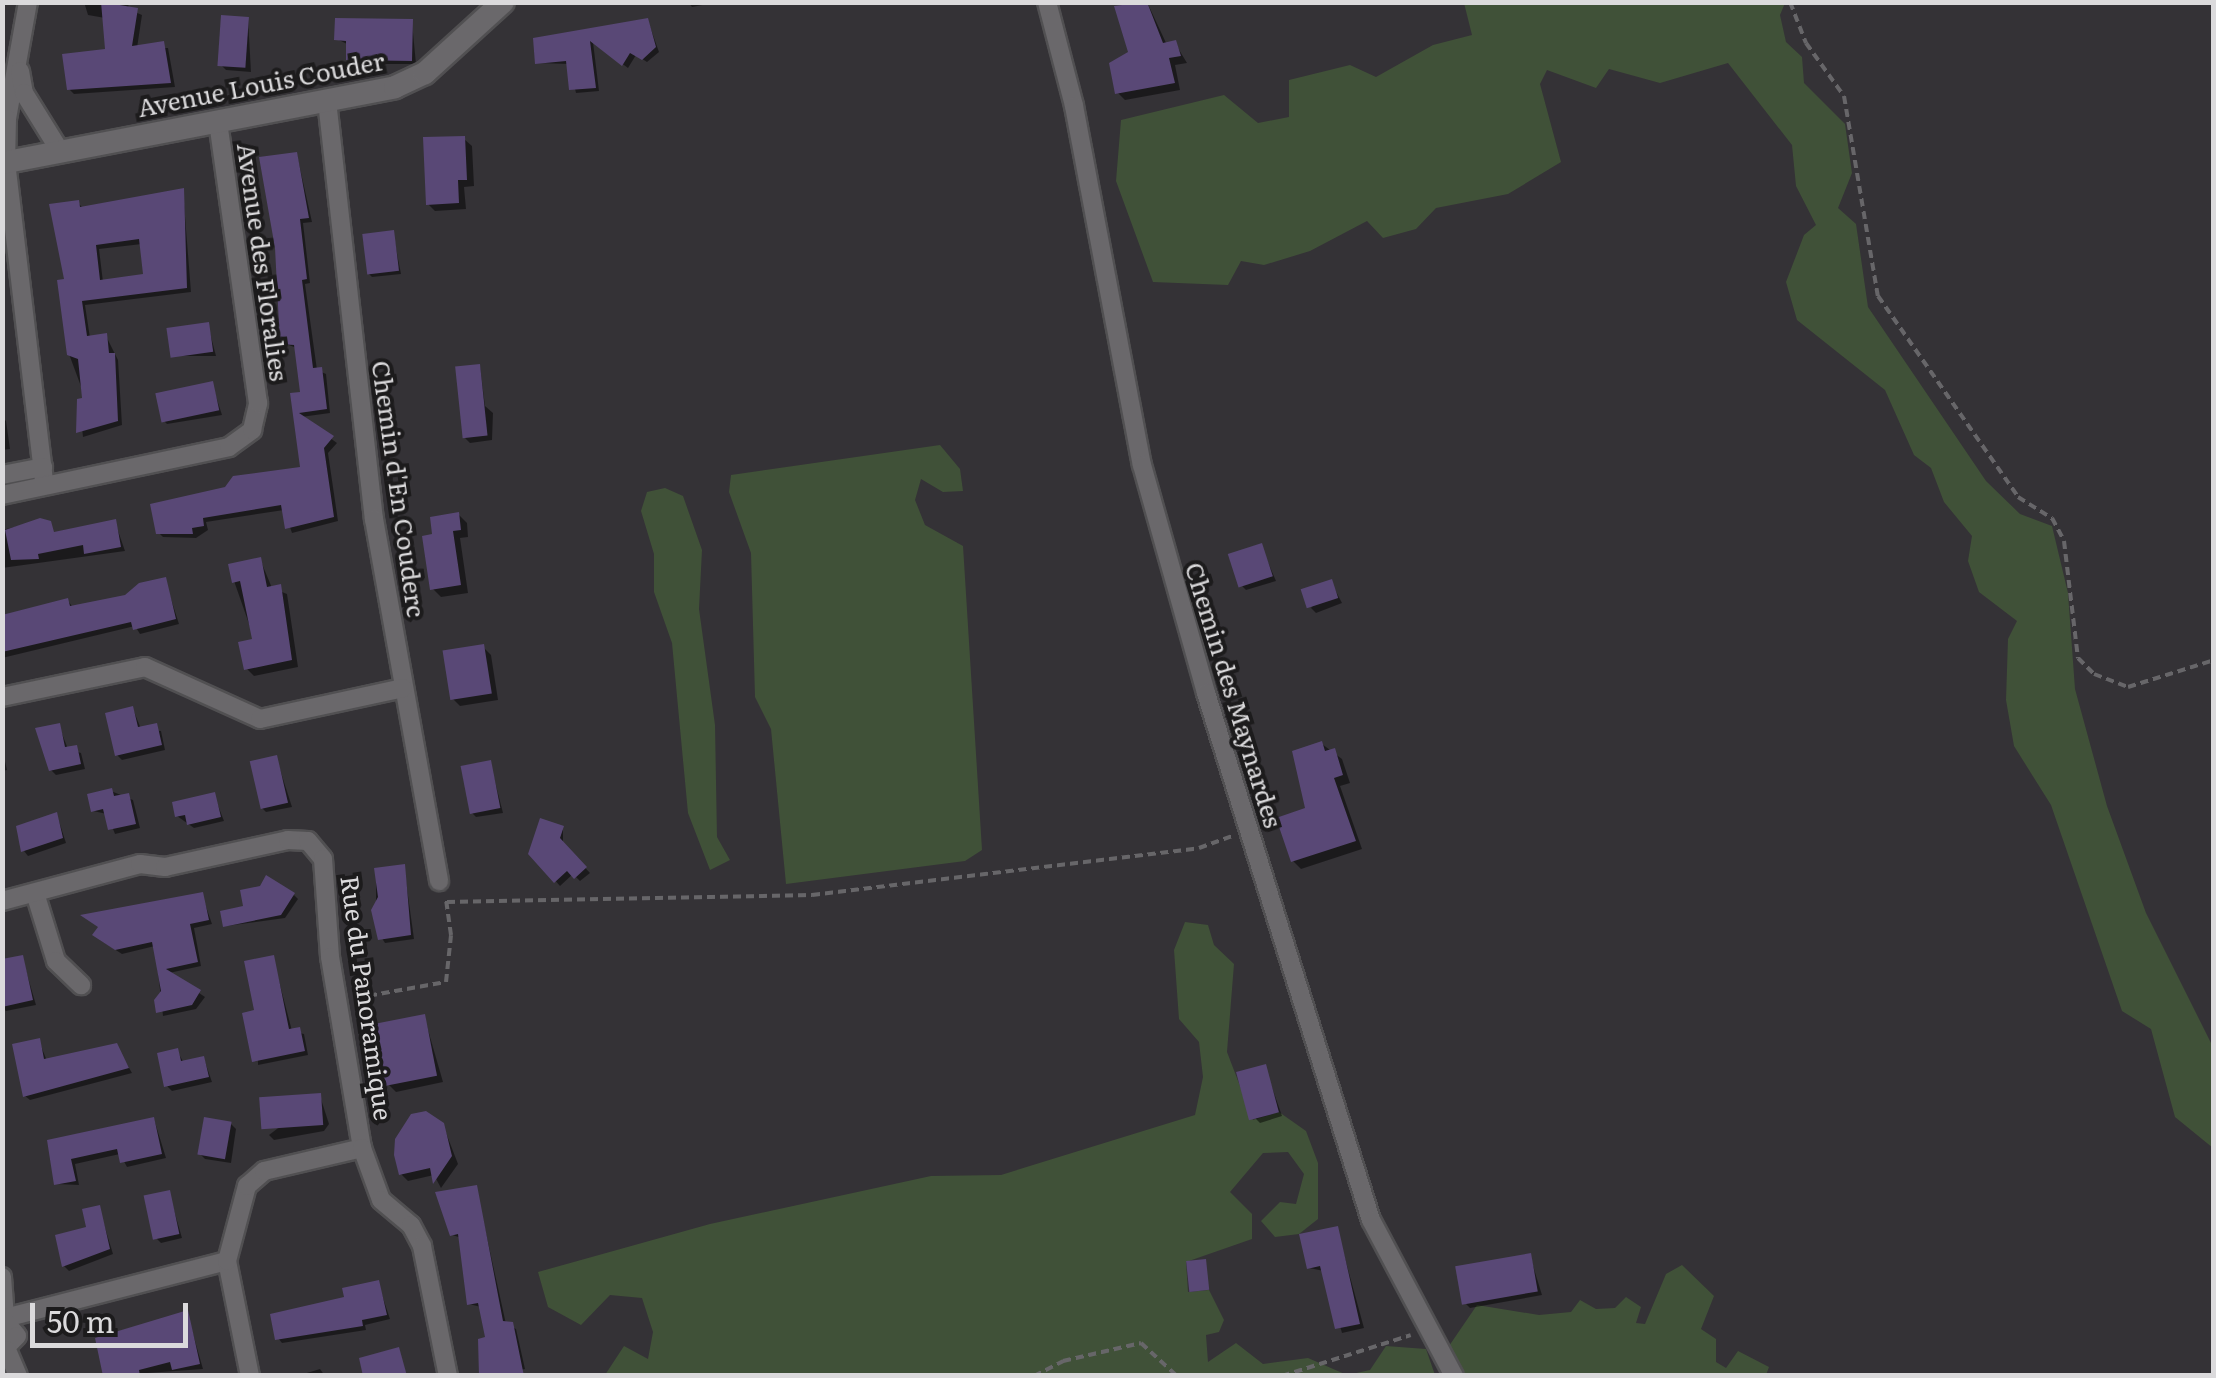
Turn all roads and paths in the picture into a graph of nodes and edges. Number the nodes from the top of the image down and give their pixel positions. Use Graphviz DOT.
graph roads {
  1 [pos="28,2"];
  2 [pos="503,2"];
  3 [pos="1046,2"];
  4 [pos="1790,2"];
  5 [pos="18,56"];
  6 [pos="327,101"];
  7 [pos="218,122"];
  8 [pos="60,151"];
  9 [pos="4,162"];
  10 [pos="44,474"];
  11 [pos="2,475"];
  12 [pos="2,494"];
  13 [pos="2214,660"];
  14 [pos="403,688"];
  15 [pos="2,698"];
  16 [pos="1249,831"];
  17 [pos="438,881"];
  18 [pos="35,894"];
  19 [pos="2,901"];
  20 [pos="447,902"];
  21 [pos="81,986"];
  22 [pos="338,1001"];
  23 [pos="362,1148"];
  24 [pos="228,1260"];
  25 [pos="3,1278"];
  26 [pos="43,1310"];
  27 [pos="4,1318"];
  28 [pos="1428,1332"];
  29 [pos="9,1346"];
  30 [pos="18,1376"];
  31 [pos="250,1376"];
  32 [pos="448,1376"];
  33 [pos="1034,1376"];
  34 [pos="1177,1376"];
  35 [pos="1282,1376"];
  36 [pos="1454,1376"];
  1 -- 5 [label="street"];
  2 -- 6 [label="street, Avenue Louis Couder"];
  3 -- 16 [label="street, Chemin des Maynardes"];
  4 -- 13 [label="path"];
  5 -- 8 [label="street"];
  5 -- 9 [label="street"];
  6 -- 7 [label="street, Avenue Louis Couder"];
  6 -- 14 [label="street, Chemin d'En Couderc"];
  7 -- 8 [label="street, Avenue Louis Couder"];
  7 -- 10 [label="street, Avenue des Floralies"];
  8 -- 9 [label="street, Avenue Louis Couder"];
  9 -- 10 [label="street"];
  10 -- 11 [label="street, Avenue des Floralies"];
  10 -- 12 [label="street, Avenue des Floralies"];
  14 -- 15 [label="street"];
  14 -- 17 [label="street, Chemin d'En Couderc"];
  16 -- 20 [label="path"];
  16 -- 28 [label="street, Chemin des Maynardes"];
  17 -- 20 [label="path"];
  18 -- 19 [label="street, Rue du Panoramique"];
  18 -- 21 [label="street"];
  18 -- 22 [label="street, Rue du Panoramique"];
  20 -- 22 [label="path"];
  22 -- 23 [label="street, Rue du Panoramique"];
  23 -- 24 [label="street, Rue du Panoramique"];
  23 -- 32 [label="street, Rue du Panoramique"];
  24 -- 26 [label="street"];
  24 -- 31 [label="street, Rue du Panoramique"];
  25 -- 26 [label="street"];
  25 -- 27 [label="street"];
  26 -- 27 [label="street"];
  26 -- 29 [label="street"];
  27 -- 29 [label="street"];
  28 -- 35 [label="path"];
  28 -- 36 [label="street, Chemin des Maynardes"];
  29 -- 30 [label="street"];
  33 -- 34 [label="path"];
}
